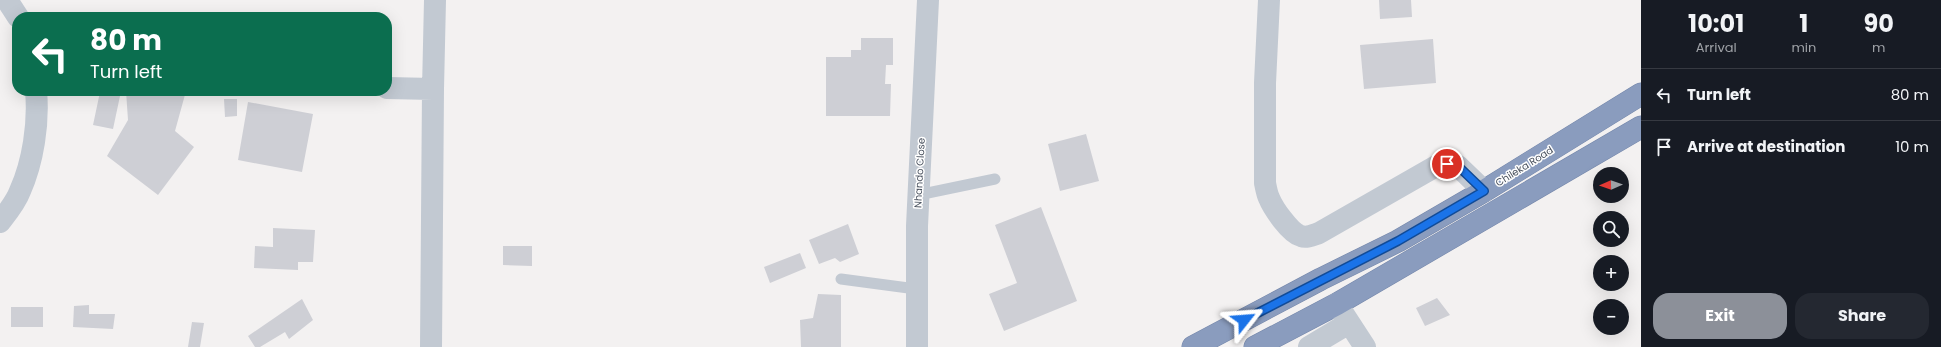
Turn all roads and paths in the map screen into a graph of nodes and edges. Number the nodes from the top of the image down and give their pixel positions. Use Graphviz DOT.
graph roads {
  1 [pos="7,0"];
  2 [pos="436,0"];
  3 [pos="928,0"];
  4 [pos="1269,0"];
  5 [pos="15,12"];
  6 [pos="392,88"];
  7 [pos="433,89"];
  8 [pos="1641,94"];
  9 [pos="36,96"];
  10 [pos="1641,127"];
  11 [pos="995,179"];
  12 [pos="1484,191"];
  13 [pos="918,195"];
  14 [pos="0,222"];
  15 [pos="841,279"];
  16 [pos="916,289"];
  17 [pos="1337,304"];
  18 [pos="1349,323"];
  19 [pos="431,347"];
  20 [pos="917,347"];
  21 [pos="1193,347"];
  22 [pos="1256,347"];
  23 [pos="1309,347"];
  24 [pos="1365,347"];
  1 -- 5 [label="street"];
  2 -- 7 [label="street"];
  3 -- 13 [label="street, Nhando Close"];
  4 -- 12 [label="street"];
  6 -- 7 [label="street"];
  7 -- 19 [label="street"];
  8 -- 12 [label="highway, Chileka Road"];
  9 -- 14 [label="street"];
  10 -- 17 [label="highway"];
  11 -- 13 [label="lane"];
  12 -- 21 [label="highway, Chileka Road"];
  13 -- 16 [label="street, Nhando Close"];
  15 -- 16 [label="lane"];
  16 -- 20 [label="street, Nhando Close"];
  17 -- 18 [label="street"];
  17 -- 22 [label="highway"];
  18 -- 23 [label="street"];
  18 -- 24 [label="street"];
}
